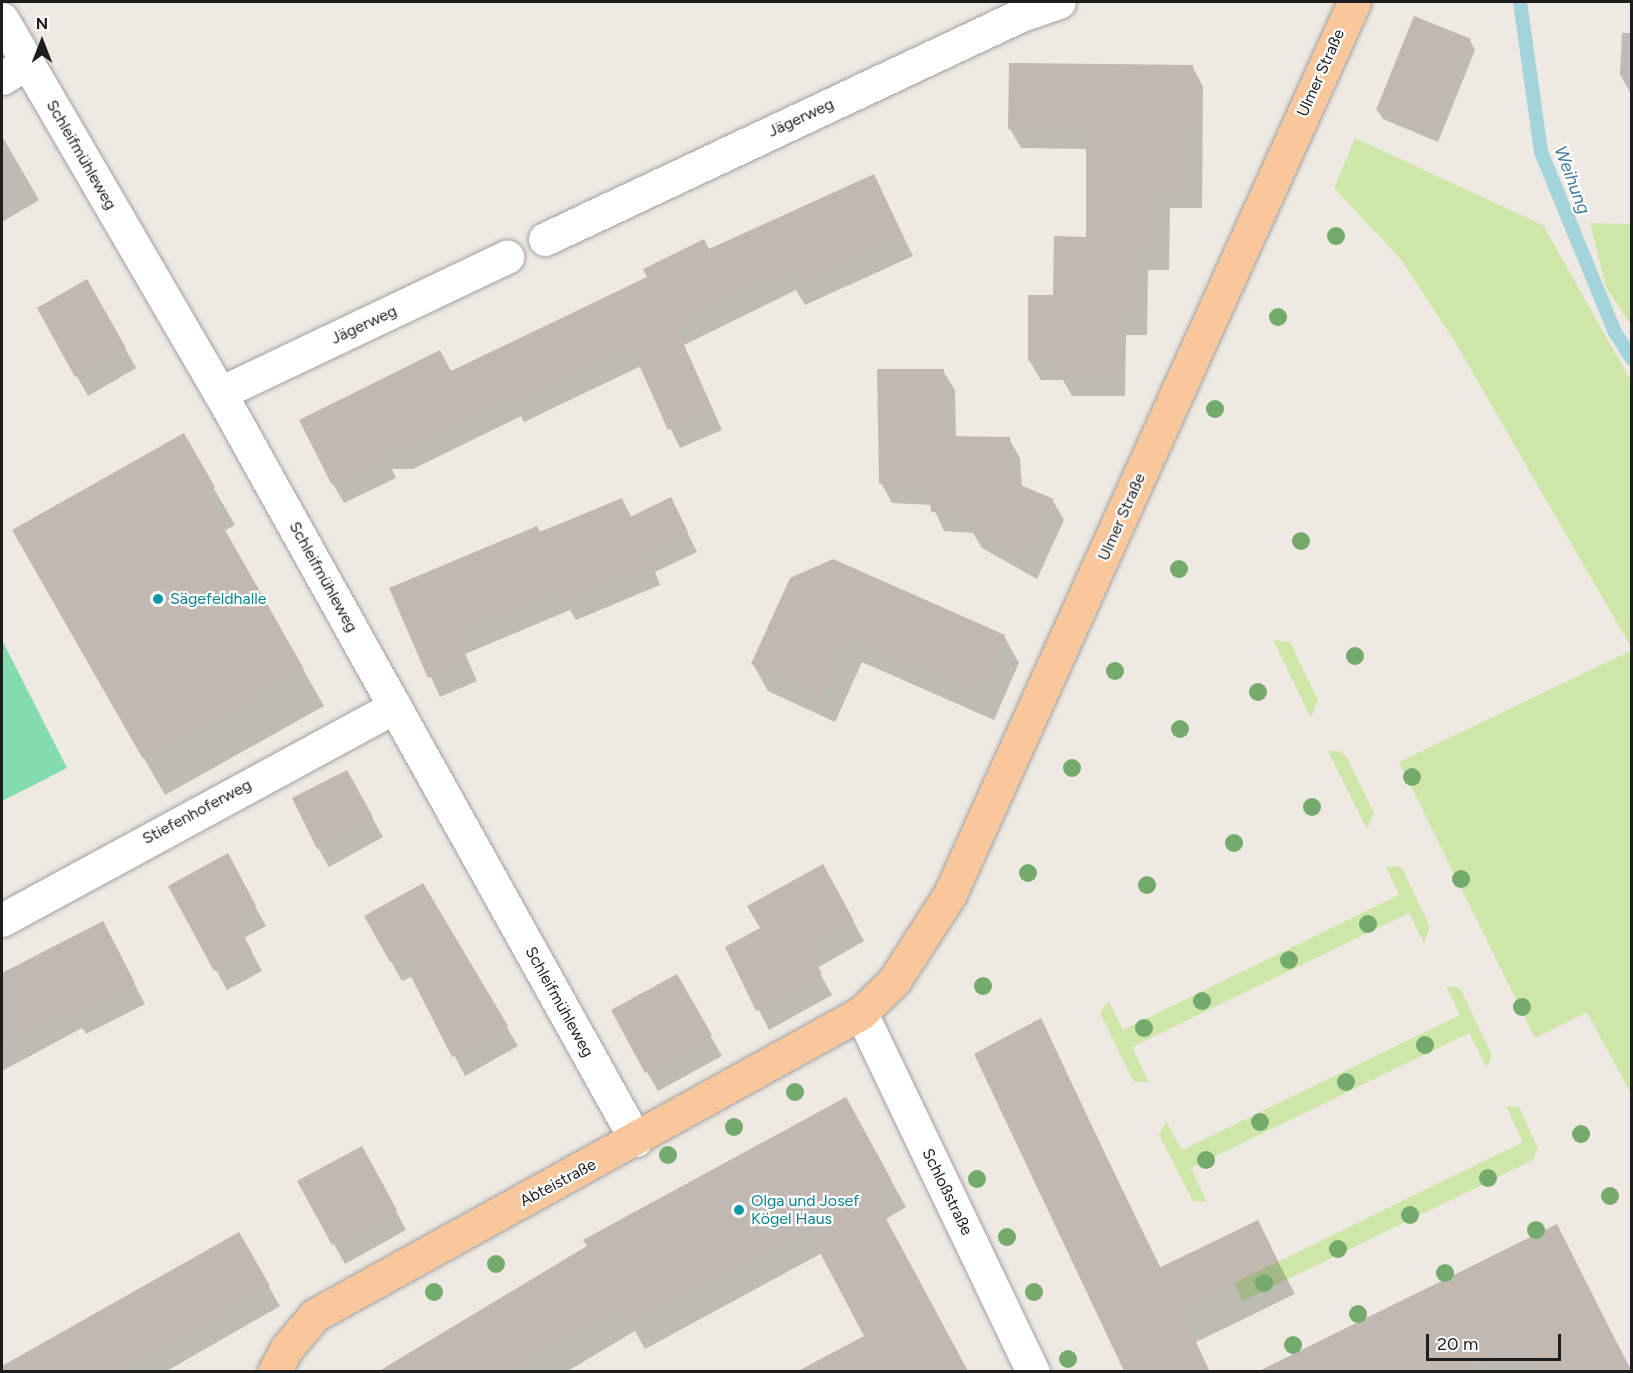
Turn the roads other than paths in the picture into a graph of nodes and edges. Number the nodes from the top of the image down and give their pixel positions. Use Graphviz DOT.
graph roads {
  1 [pos="1059,2"];
  2 [pos="1352,2"];
  3 [pos="2,19"];
  4 [pos="14,70"];
  5 [pos="545,239"];
  6 [pos="507,257"];
  7 [pos="220,393"];
  8 [pos="394,707"];
  9 [pos="2,920"];
  10 [pos="861,1013"];
  11 [pos="636,1140"];
  12 [pos="274,1371"];
  13 [pos="1033,1371"];
  1 -- 5 [label="street, Jägerweg"];
  2 -- 10 [label="main road, Ulmer Straße"];
  3 -- 4 [label="street, Schleifmühleweg"];
  4 -- 7 [label="street, Schleifmühleweg"];
  6 -- 7 [label="street, Jägerweg"];
  7 -- 8 [label="street, Schleifmühleweg"];
  8 -- 9 [label="street, Stiefenhoferweg"];
  8 -- 11 [label="street, Schleifmühleweg"];
  10 -- 11 [label="main road, Abteistraße"];
  10 -- 13 [label="street, Schloßstraße"];
  11 -- 12 [label="main road, Abteistraße"];
}
